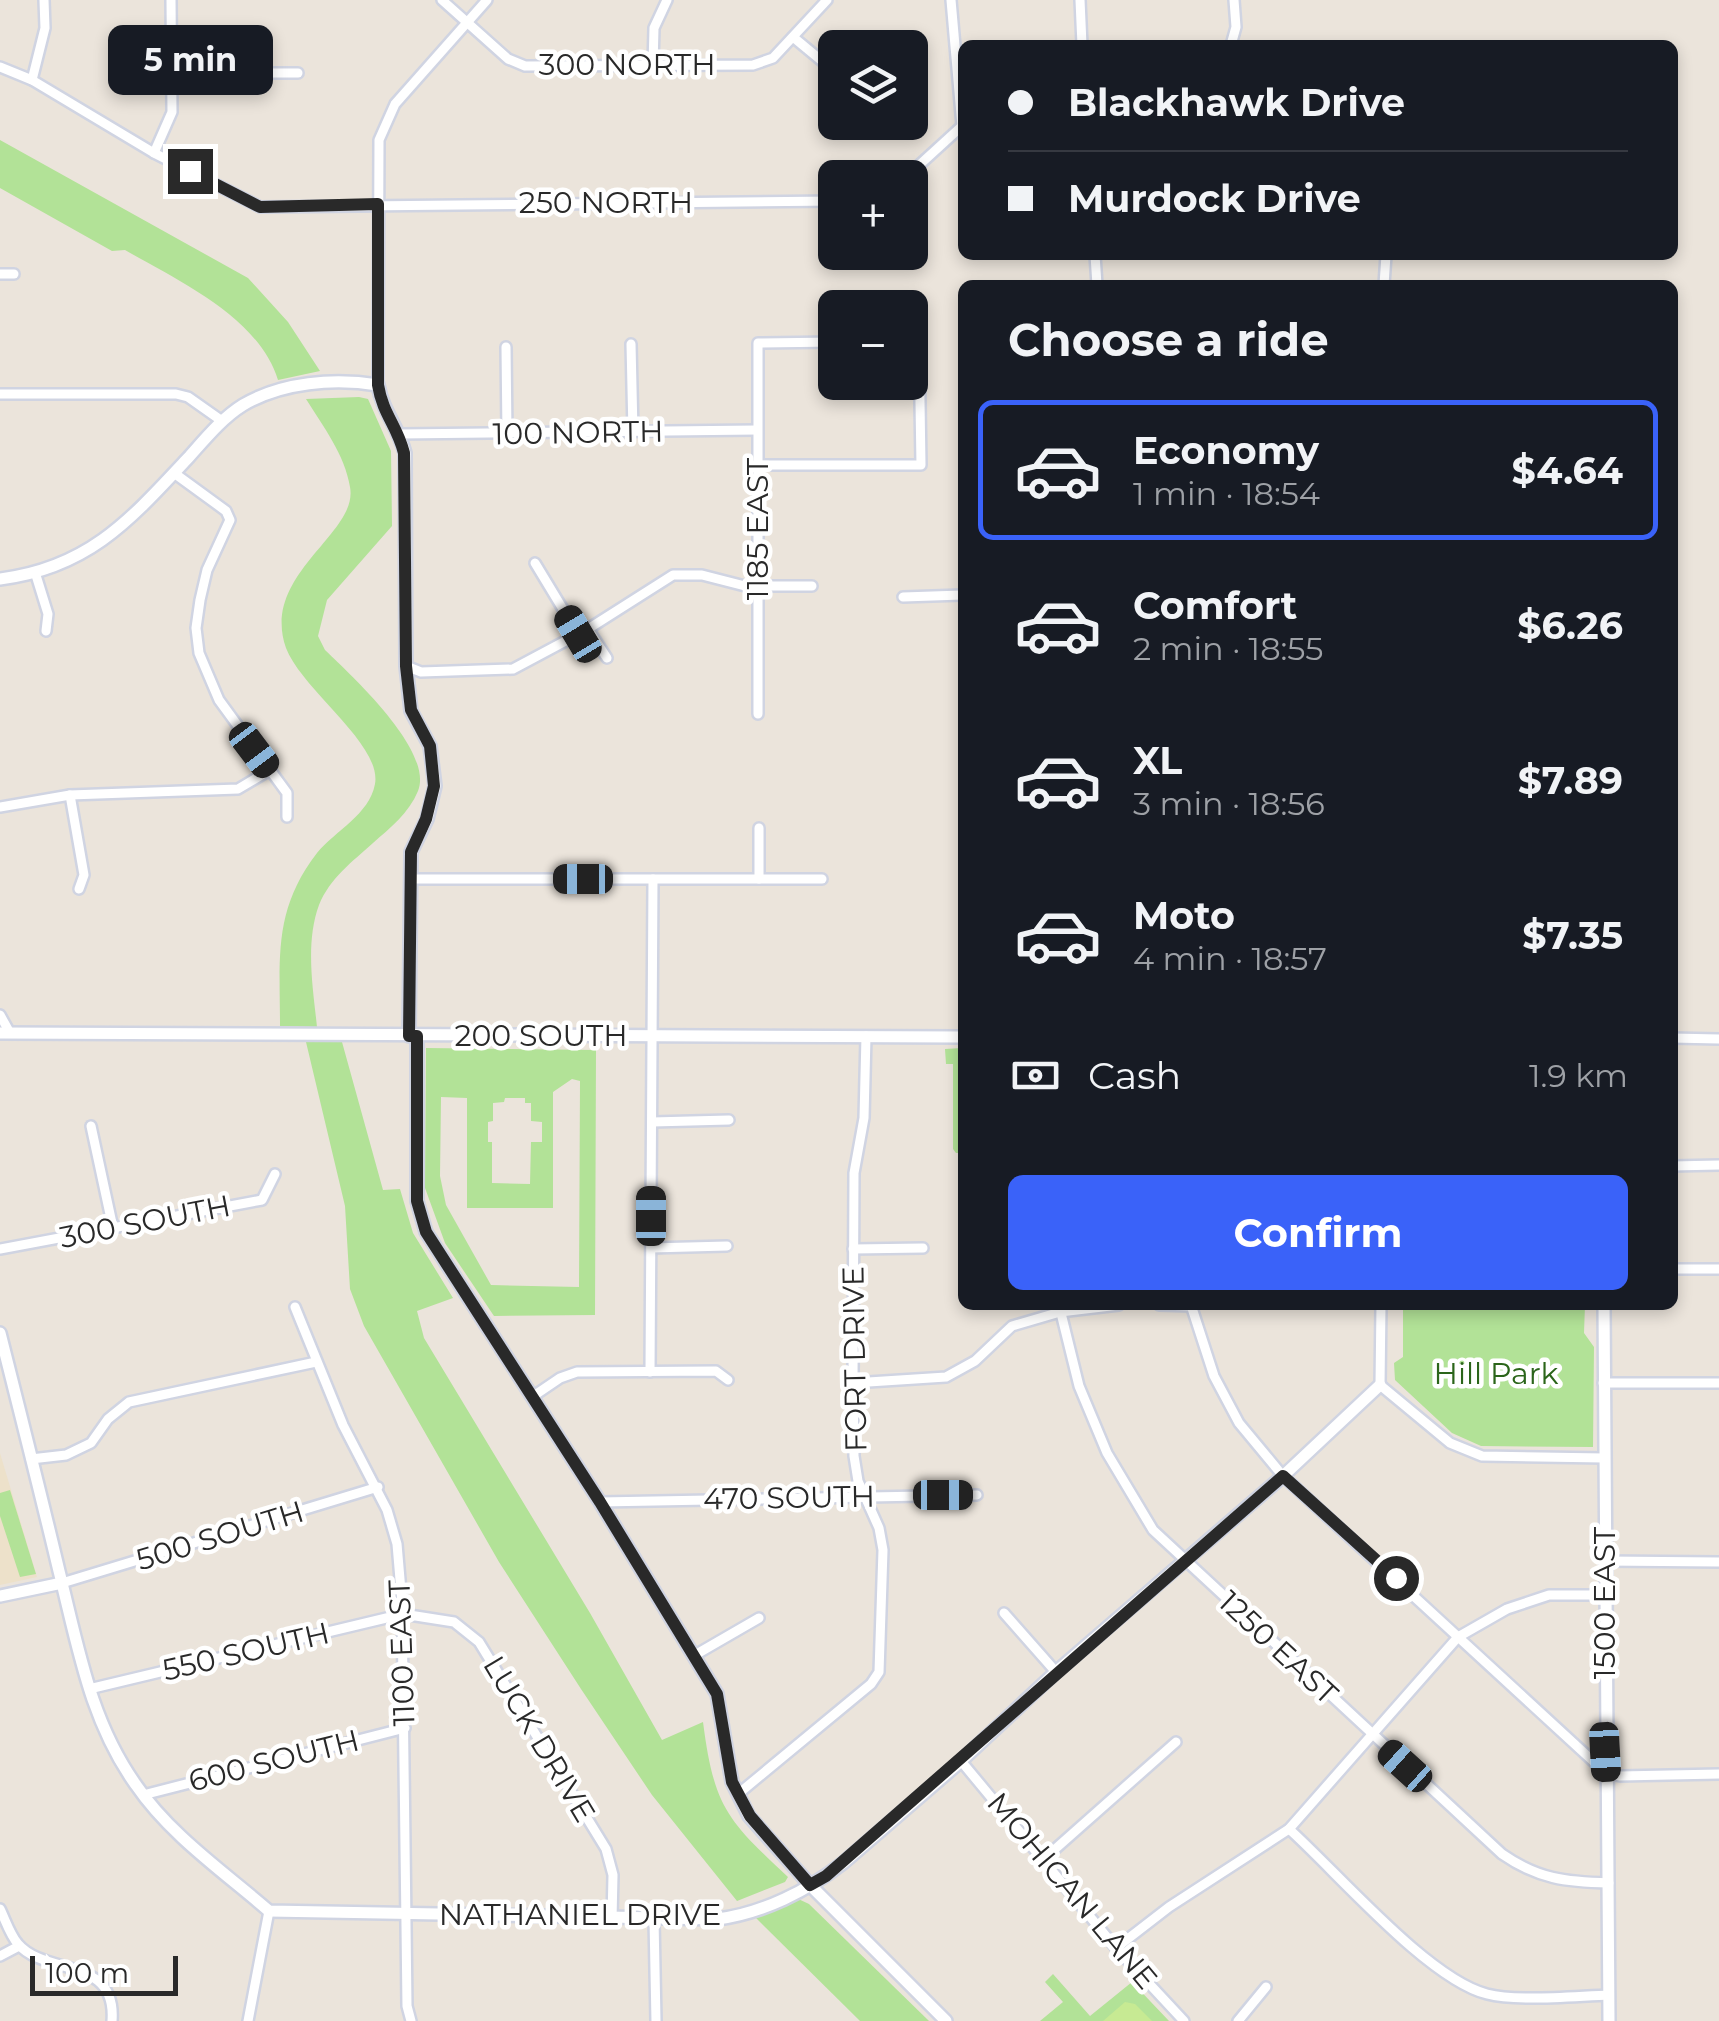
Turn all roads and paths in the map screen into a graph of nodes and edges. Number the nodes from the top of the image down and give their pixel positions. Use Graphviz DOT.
graph roads {
  1 [pos="44,0"];
  2 [pos="170,0"];
  3 [pos="442,0"];
  4 [pos="487,0"];
  5 [pos="667,0"];
  6 [pos="827,0"];
  7 [pos="950,0"];
  8 [pos="1080,0"];
  9 [pos="1234,0"];
  10 [pos="465,22"];
  11 [pos="794,38"];
  12 [pos="1082,40"];
  13 [pos="1232,40"];
  14 [pos="818,58"];
  15 [pos="654,65"];
  16 [pos="0,66"];
  17 [pos="172,73"];
  18 [pos="298,73"];
  19 [pos="32,80"];
  20 [pos="958,84"];
  21 [pos="958,130"];
  22 [pos="154,154"];
  23 [pos="925,160"];
  24 [pos="818,202"];
  25 [pos="378,204"];
  26 [pos="0,274"];
  27 [pos="14,274"];
  28 [pos="818,342"];
  29 [pos="632,344"];
  30 [pos="506,346"];
  31 [pos="378,385"];
  32 [pos="0,394"];
  33 [pos="917,400"];
  34 [pos="222,421"];
  35 [pos="757,430"];
  36 [pos="633,432"];
  37 [pos="400,434"];
  38 [pos="507,434"];
  39 [pos="758,465"];
  40 [pos="174,473"];
  41 [pos="535,564"];
  42 [pos="36,572"];
  43 [pos="0,578"];
  44 [pos="758,586"];
  45 [pos="812,586"];
  46 [pos="958,595"];
  47 [pos="904,597"];
  48 [pos="46,631"];
  49 [pos="583,631"];
  50 [pos="606,658"];
  51 [pos="406,666"];
  52 [pos="758,714"];
  53 [pos="270,770"];
  54 [pos="70,795"];
  55 [pos="0,807"];
  56 [pos="287,817"];
  57 [pos="760,828"];
  58 [pos="410,879"];
  59 [pos="653,879"];
  60 [pos="760,879"];
  61 [pos="822,879"];
  62 [pos="78,889"];
  63 [pos="0,1015"];
  64 [pos="5,1033"];
  65 [pos="413,1036"];
  66 [pos="866,1036"];
  67 [pos="652,1037"];
  68 [pos="958,1037"];
  69 [pos="1678,1038"];
  70 [pos="1719,1039"];
  71 [pos="729,1120"];
  72 [pos="652,1122"];
  73 [pos="91,1126"];
  74 [pos="1719,1165"];
  75 [pos="1678,1166"];
  76 [pos="275,1174"];
  77 [pos="113,1228"];
  78 [pos="727,1246"];
  79 [pos="651,1248"];
  80 [pos="923,1248"];
  81 [pos="0,1249"];
  82 [pos="853,1249"];
  83 [pos="1678,1268"];
  84 [pos="1719,1268"];
  85 [pos="295,1306"];
  86 [pos="1054,1310"];
  87 [pos="1060,1310"];
  88 [pos="1192,1310"];
  89 [pos="1380,1310"];
  90 [pos="1604,1310"];
  91 [pos="0,1333"];
  92 [pos="316,1362"];
  93 [pos="650,1372"];
  94 [pos="728,1380"];
  95 [pos="1719,1382"];
  96 [pos="853,1383"];
  97 [pos="1603,1384"];
  98 [pos="1380,1385"];
  99 [pos="532,1397"];
  100 [pos="1604,1458"];
  101 [pos="31,1459"];
  102 [pos="1283,1476"];
  103 [pos="378,1487"];
  104 [pos="978,1495"];
  105 [pos="865,1496"];
  106 [pos="600,1502"];
  107 [pos="1183,1561"];
  108 [pos="1605,1561"];
  109 [pos="1719,1562"];
  110 [pos="62,1583"];
  111 [pos="1604,1595"];
  112 [pos="0,1596"];
  113 [pos="402,1614"];
  114 [pos="1004,1614"];
  115 [pos="759,1618"];
  116 [pos="1458,1636"];
  117 [pos="695,1656"];
  118 [pos="1056,1672"];
  119 [pos="88,1689"];
  120 [pos="405,1728"];
  121 [pos="1372,1736"];
  122 [pos="1176,1742"];
  123 [pos="960,1761"];
  124 [pos="1606,1773"];
  125 [pos="1719,1774"];
  126 [pos="738,1794"];
  127 [pos="143,1795"];
  128 [pos="1289,1828"];
  129 [pos="1044,1858"];
  130 [pos="1609,1883"];
  131 [pos="810,1885"];
  132 [pos="0,1909"];
  133 [pos="269,1911"];
  134 [pos="408,1914"];
  135 [pos="612,1919"];
  136 [pos="654,1919"];
  137 [pos="19,1946"];
  138 [pos="1116,1948"];
  139 [pos="0,1956"];
  140 [pos="1266,1987"];
  141 [pos="1609,1995"];
  142 [pos="112,2021"];
  143 [pos="248,2021"];
  144 [pos="411,2021"];
  145 [pos="656,2021"];
  146 [pos="946,2021"];
  147 [pos="1184,2021"];
  148 [pos="1238,2021"];
  149 [pos="1609,2021"];
  1 -- 19 [label="street"];
  2 -- 17 [label="street"];
  3 -- 10 [label="street, 300 NORTH"];
  4 -- 10 [label="street"];
  5 -- 15 [label="street"];
  6 -- 11 [label="street, 300 NORTH"];
  7 -- 20 [label="street"];
  8 -- 12 [label="street"];
  9 -- 13 [label="street"];
  10 -- 15 [label="street, 300 NORTH"];
  10 -- 25 [label="street"];
  11 -- 14 [label="street"];
  11 -- 15 [label="street, 300 NORTH"];
  16 -- 19 [label="street, 250 NORTH"];
  17 -- 18 [label="street"];
  17 -- 22 [label="street"];
  19 -- 22 [label="street, 250 NORTH"];
  21 -- 23 [label="street"];
  22 -- 25 [label="street, 250 NORTH"];
  24 -- 25 [label="street, 250 NORTH"];
  25 -- 31 [label="street"];
  26 -- 27 [label="street"];
  28 -- 35 [label="street, 1185 EAST"];
  29 -- 36 [label="street"];
  30 -- 38 [label="street"];
  31 -- 34 [label="street"];
  31 -- 37 [label="street"];
  32 -- 34 [label="street"];
  33 -- 39 [label="street"];
  34 -- 40 [label="street"];
  35 -- 36 [label="street, 100 NORTH"];
  35 -- 39 [label="street, 1185 EAST"];
  36 -- 38 [label="street, 100 NORTH"];
  37 -- 38 [label="street, 100 NORTH"];
  37 -- 51 [label="street"];
  39 -- 44 [label="street, 1185 EAST"];
  40 -- 42 [label="street"];
  40 -- 53 [label="street"];
  41 -- 49 [label="street"];
  42 -- 43 [label="street"];
  42 -- 48 [label="street"];
  44 -- 45 [label="street"];
  44 -- 49 [label="street"];
  44 -- 52 [label="street, 1185 EAST"];
  46 -- 47 [label="street"];
  49 -- 50 [label="street"];
  49 -- 51 [label="street"];
  51 -- 58 [label="street"];
  53 -- 54 [label="street"];
  53 -- 56 [label="street"];
  54 -- 55 [label="street"];
  54 -- 62 [label="street"];
  57 -- 60 [label="street"];
  58 -- 59 [label="street"];
  58 -- 65 [label="street"];
  59 -- 60 [label="street"];
  59 -- 67 [label="street"];
  60 -- 61 [label="street"];
  63 -- 64 [label="street"];
  64 -- 65 [label="street, 200 SOUTH"];
  65 -- 67 [label="street, 200 SOUTH"];
  65 -- 99 [label="street"];
  66 -- 67 [label="street, 200 SOUTH"];
  66 -- 68 [label="street, 200 SOUTH"];
  66 -- 82 [label="street, FORT DRIVE"];
  67 -- 72 [label="street"];
  69 -- 70 [label="street"];
  71 -- 72 [label="street"];
  72 -- 79 [label="street"];
  73 -- 77 [label="street"];
  74 -- 75 [label="street"];
  76 -- 77 [label="street, 300 SOUTH"];
  77 -- 81 [label="street, 300 SOUTH"];
  78 -- 79 [label="street"];
  79 -- 93 [label="street"];
  80 -- 82 [label="street"];
  82 -- 96 [label="street, FORT DRIVE"];
  83 -- 84 [label="street"];
  85 -- 92 [label="street, 1100 EAST"];
  86 -- 96 [label="street"];
  87 -- 107 [label="street, 1250 EAST"];
  88 -- 102 [label="street"];
  89 -- 98 [label="street"];
  90 -- 97 [label="street, 1500 EAST"];
  91 -- 101 [label="street"];
  92 -- 101 [label="street"];
  92 -- 103 [label="street, 1100 EAST"];
  93 -- 94 [label="street"];
  93 -- 99 [label="street"];
  95 -- 97 [label="street"];
  96 -- 105 [label="street, FORT DRIVE"];
  97 -- 100 [label="street, 1500 EAST"];
  98 -- 100 [label="street"];
  98 -- 102 [label="street, NATHANIEL DRIVE"];
  99 -- 106 [label="street"];
  100 -- 108 [label="street, 1500 EAST"];
  101 -- 110 [label="street"];
  102 -- 107 [label="street, NATHANIEL DRIVE"];
  102 -- 116 [label="street"];
  103 -- 110 [label="street, 500 SOUTH"];
  103 -- 113 [label="street, 1100 EAST"];
  104 -- 105 [label="street, 470 SOUTH"];
  105 -- 106 [label="street, 470 SOUTH"];
  105 -- 126 [label="street, FORT DRIVE"];
  106 -- 117 [label="street"];
  107 -- 118 [label="street, NATHANIEL DRIVE"];
  107 -- 121 [label="street, 1250 EAST"];
  108 -- 109 [label="street"];
  108 -- 111 [label="street, 1500 EAST"];
  110 -- 112 [label="street"];
  110 -- 119 [label="street"];
  111 -- 116 [label="street"];
  111 -- 124 [label="street, 1500 EAST"];
  113 -- 119 [label="street, 550 SOUTH"];
  113 -- 120 [label="street, 1100 EAST"];
  113 -- 135 [label="street, LUCK DRIVE"];
  114 -- 118 [label="street"];
  115 -- 117 [label="street"];
  116 -- 121 [label="street"];
  116 -- 124 [label="street"];
  117 -- 126 [label="street"];
  118 -- 123 [label="street, NATHANIEL DRIVE"];
  119 -- 127 [label="street"];
  120 -- 127 [label="street, 600 SOUTH"];
  120 -- 134 [label="street, 1100 EAST"];
  121 -- 128 [label="street"];
  121 -- 130 [label="street, 1250 EAST"];
  122 -- 129 [label="street"];
  123 -- 129 [label="street, MOHICAN LANE"];
  123 -- 131 [label="street, NATHANIEL DRIVE"];
  124 -- 125 [label="street"];
  124 -- 130 [label="street, 1500 EAST"];
  126 -- 131 [label="street"];
  127 -- 133 [label="street"];
  128 -- 138 [label="street"];
  128 -- 141 [label="street"];
  129 -- 138 [label="street, MOHICAN LANE"];
  130 -- 141 [label="street, 1500 EAST"];
  131 -- 136 [label="street, NATHANIEL DRIVE"];
  131 -- 146 [label="street"];
  132 -- 137 [label="street"];
  133 -- 134 [label="street, NATHANIEL DRIVE"];
  133 -- 143 [label="street"];
  134 -- 135 [label="street, NATHANIEL DRIVE"];
  134 -- 144 [label="street, 1100 EAST"];
  135 -- 136 [label="street, NATHANIEL DRIVE"];
  136 -- 145 [label="street"];
  137 -- 139 [label="street"];
  137 -- 142 [label="street"];
  138 -- 147 [label="street, MOHICAN LANE"];
  140 -- 148 [label="street"];
  141 -- 149 [label="street, 1500 EAST"];
}
